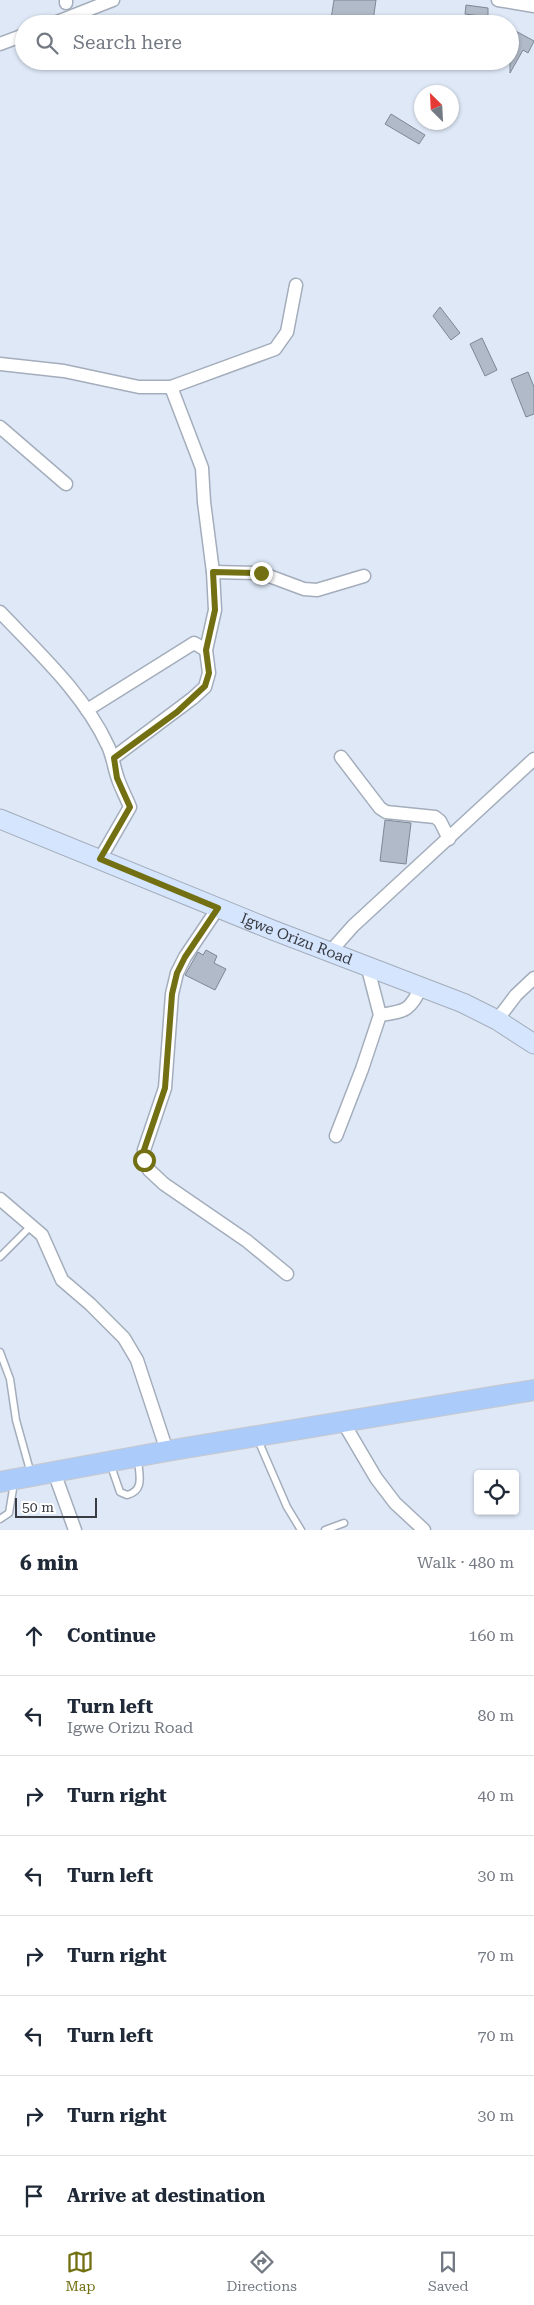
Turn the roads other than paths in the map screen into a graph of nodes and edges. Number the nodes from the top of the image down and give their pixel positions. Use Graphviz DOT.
graph roads {
  1 [pos="113,0"];
  2 [pos="498,0"];
  3 [pos="534,6"];
  4 [pos="75,15"];
  5 [pos="15,38"];
  6 [pos="0,44"];
  7 [pos="296,285"];
  8 [pos="1,366"];
  9 [pos="171,387"];
  10 [pos="0,427"];
  11 [pos="66,484"];
  12 [pos="213,572"];
  13 [pos="364,576"];
  14 [pos="0,612"];
  15 [pos="206,650"];
  16 [pos="87,710"];
  17 [pos="341,757"];
  18 [pos="114,758"];
  19 [pos="534,759"];
  20 [pos="0,819"];
  21 [pos="449,838"];
  22 [pos="100,859"];
  23 [pos="218,908"];
  24 [pos="330,952"];
  25 [pos="367,966"];
  26 [pos="534,978"];
  27 [pos="422,986"];
  28 [pos="380,1015"];
  29 [pos="497,1020"];
  30 [pos="534,1044"];
  31 [pos="336,1136"];
  32 [pos="0,1199"];
  33 [pos="32,1225"];
  34 [pos="0,1257"];
  35 [pos="288,1274"];
  36 [pos="0,1352"];
  37 [pos="534,1390"];
  38 [pos="343,1422"];
  39 [pos="256,1436"];
  40 [pos="167,1451"];
  41 [pos="137,1456"];
  42 [pos="109,1462"];
  43 [pos="54,1472"];
  44 [pos="9,1479"];
  45 [pos="0,1519"];
  46 [pos="344,1522"];
  47 [pos="75,1530"];
  48 [pos="301,1530"];
  49 [pos="325,1530"];
  50 [pos="424,1530"];
  1 -- 4 [label="street"];
  2 -- 3 [label="street"];
  5 -- 6 [label="street"];
  7 -- 9 [label="street"];
  8 -- 9 [label="street"];
  9 -- 12 [label="street"];
  10 -- 11 [label="street"];
  12 -- 13 [label="street"];
  12 -- 15 [label="street"];
  14 -- 16 [label="street"];
  15 -- 16 [label="street"];
  15 -- 18 [label="street"];
  16 -- 18 [label="street"];
  17 -- 21 [label="street"];
  18 -- 22 [label="street"];
  19 -- 21 [label="street"];
  20 -- 22 [label="main road, Igwe Orizu Road"];
  21 -- 24 [label="street"];
  22 -- 23 [label="main road, Igwe Orizu Road"];
  23 -- 24 [label="main road, Igwe Orizu Road"];
  23 -- 35 [label="street"];
  24 -- 25 [label="main road, Igwe Orizu Road"];
  25 -- 27 [label="main road, Igwe Orizu Road"];
  25 -- 28 [label="street"];
  26 -- 29 [label="street"];
  27 -- 28 [label="street"];
  27 -- 29 [label="main road, Igwe Orizu Road"];
  28 -- 31 [label="street"];
  29 -- 30 [label="main road, Igwe Orizu Road"];
  32 -- 33 [label="street"];
  33 -- 34 [label="lane"];
  33 -- 40 [label="street"];
  36 -- 44 [label="lane"];
  37 -- 38 [label="main road"];
  38 -- 39 [label="main road"];
  38 -- 50 [label="street"];
  39 -- 40 [label="main road"];
  39 -- 48 [label="lane"];
  40 -- 41 [label="main road"];
  41 -- 42 [label="main road"];
  41 -- 42 [label="lane"];
  42 -- 43 [label="main road"];
  43 -- 44 [label="main road"];
  43 -- 47 [label="street"];
  44 -- 45 [label="lane"];
  46 -- 49 [label="lane"];
}
